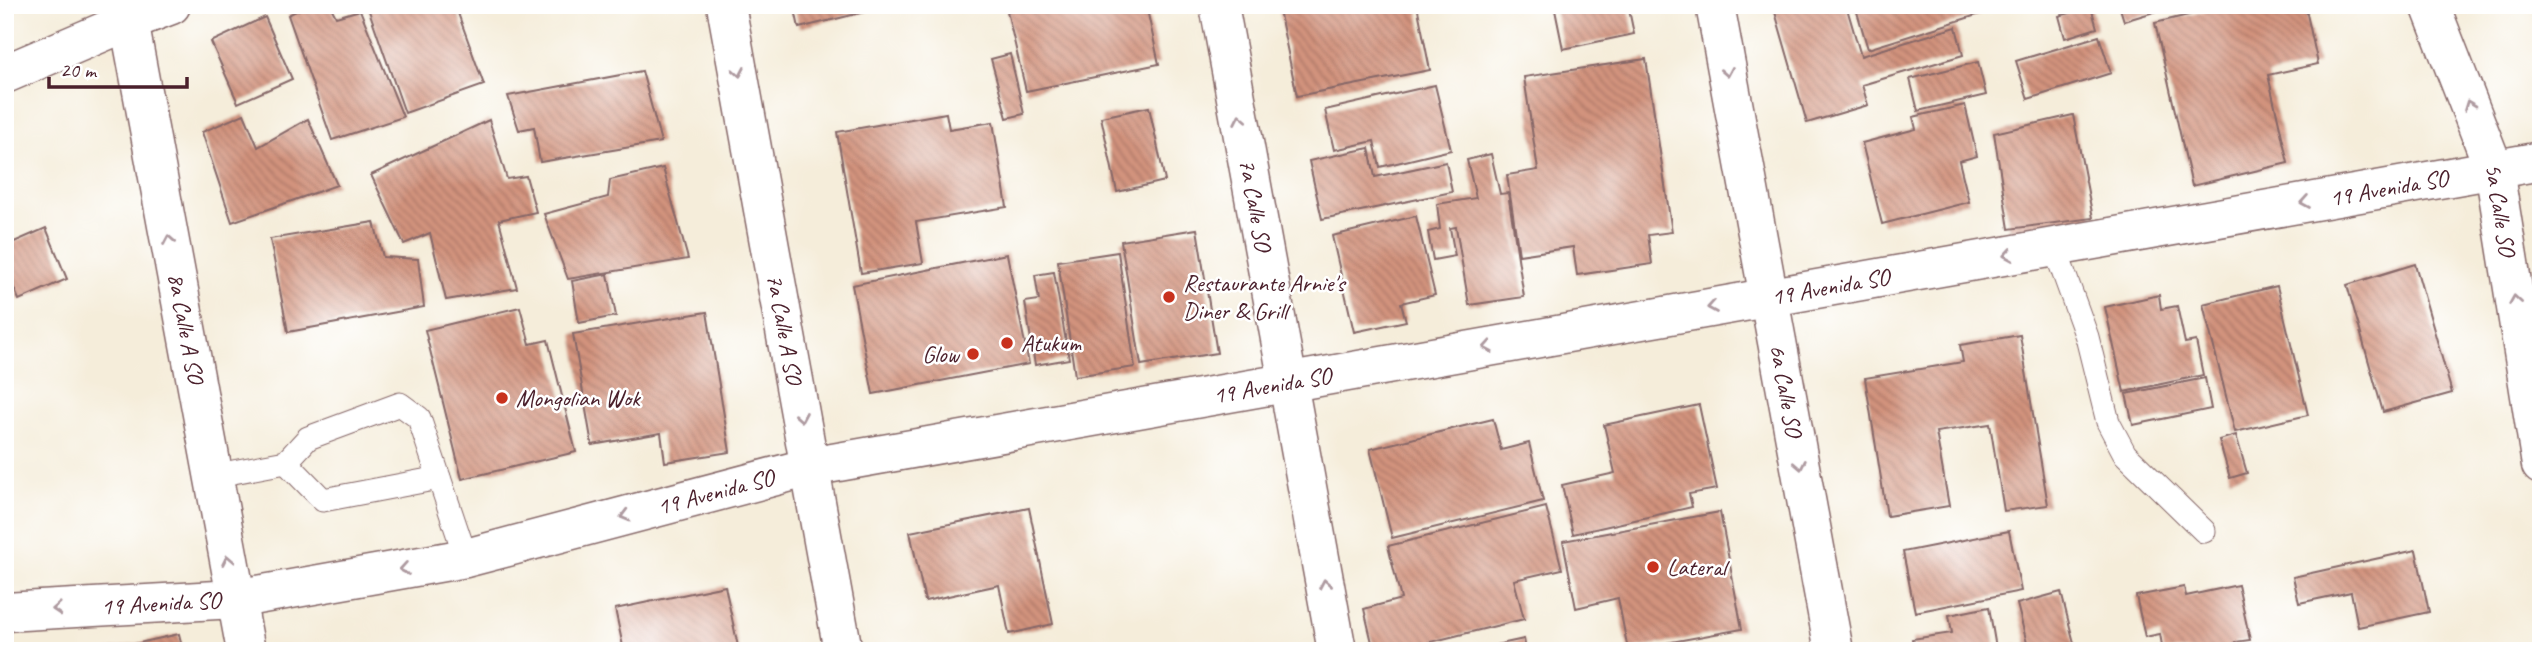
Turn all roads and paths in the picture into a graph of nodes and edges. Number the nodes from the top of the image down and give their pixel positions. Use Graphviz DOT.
graph roads {
  1 [pos="171,5"];
  2 [pos="726,5"];
  3 [pos="1219,5"];
  4 [pos="1715,5"];
  5 [pos="2430,5"];
  6 [pos="126,13"];
  7 [pos="5,74"];
  8 [pos="2541,160"];
  9 [pos="2494,169"];
  10 [pos="2054,246"];
  11 [pos="1768,297"];
  12 [pos="1289,382"];
  13 [pos="286,462"];
  14 [pos="2541,465"];
  15 [pos="810,467"];
  16 [pos="212,476"];
  17 [pos="439,478"];
  18 [pos="2204,531"];
  19 [pos="466,558"];
  20 [pos="235,598"];
  21 [pos="5,612"];
  22 [pos="246,651"];
  23 [pos="843,651"];
  24 [pos="1337,651"];
  25 [pos="1834,651"];
  1 -- 6 [label="street"];
  2 -- 15 [label="street, 7a Calle A SO, one-way"];
  12 -- 3 [label="street, 7a Calle SO, one-way"];
  4 -- 11 [label="street, 6a Calle SO, one-way"];
  9 -- 5 [label="street, 5a Calle SO, one-way"];
  6 -- 7 [label="street"];
  16 -- 6 [label="street, 8a Calle A SO, one-way"];
  8 -- 9 [label="street, 19 Avenida SO"];
  9 -- 10 [label="street, 19 Avenida SO, one-way"];
  14 -- 9 [label="street, 5a Calle SO, one-way"];
  10 -- 11 [label="street, 19 Avenida SO, one-way"];
  10 -- 18 [label="lane"];
  11 -- 12 [label="street, 19 Avenida SO, one-way"];
  11 -- 25 [label="street, 6a Calle SO, one-way"];
  12 -- 15 [label="street, 19 Avenida SO"];
  24 -- 12 [label="street, 7a Calle SO, one-way"];
  13 -- 16 [label="lane"];
  13 -- 17 [label="lane"];
  13 -- 17 [label="lane"];
  15 -- 19 [label="street, 19 Avenida SO, one-way"];
  15 -- 23 [label="street, 7a Calle A SO"];
  20 -- 16 [label="street, 8a Calle A SO, one-way"];
  17 -- 19 [label="lane"];
  19 -- 20 [label="street, 19 Avenida SO, one-way"];
  20 -- 21 [label="street, 19 Avenida SO, one-way"];
  20 -- 22 [label="street, 8a Calle A SO"];
}
